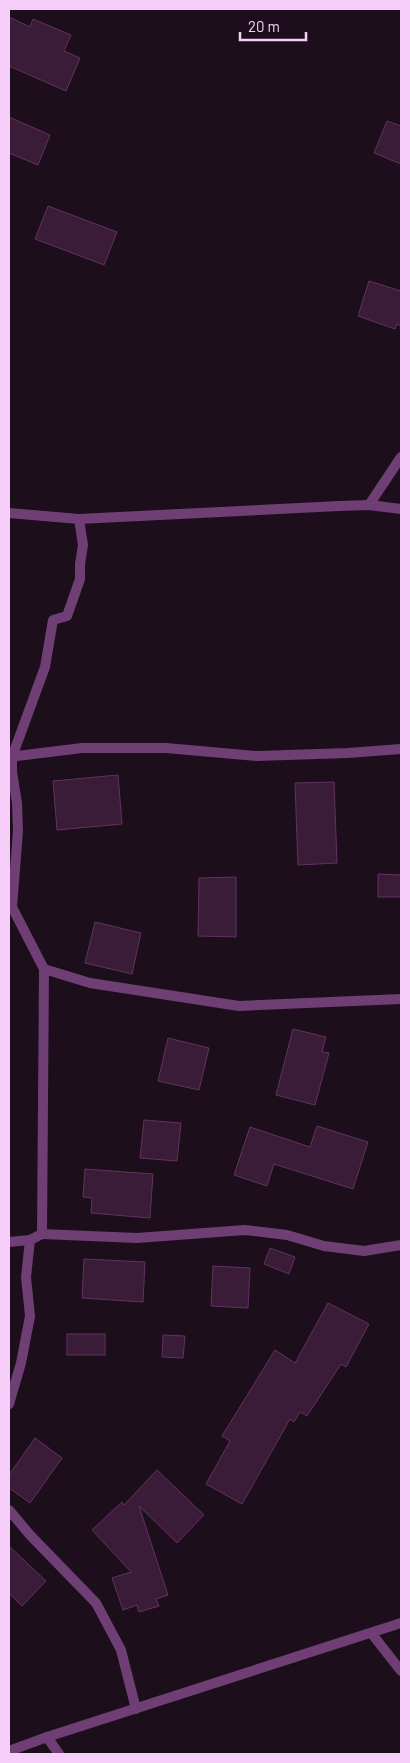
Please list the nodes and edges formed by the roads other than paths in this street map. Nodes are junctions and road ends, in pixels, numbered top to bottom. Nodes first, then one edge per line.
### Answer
1 (401, 456) edge
2 (368, 505) junction
3 (401, 509) edge
4 (9, 513) edge
5 (79, 519) junction
6 (401, 749) edge
7 (10, 757) edge
8 (44, 968) junction
9 (401, 998) edge
10 (42, 1234) junction
11 (30, 1240) junction
12 (9, 1242) edge
13 (401, 1245) edge
14 (9, 1404) edge
15 (9, 1510) edge
16 (401, 1623) edge
17 (372, 1634) junction
18 (401, 1671) edge
19 (136, 1709) junction
20 (47, 1737) junction
21 (9, 1751) edge
22 (59, 1754) edge

1 - 2 street
2 - 3 street
2 - 5 street
4 - 5 street
5 - 7 street
6 - 7 street
7 - 8 street
8 - 9 street
8 - 10 street
10 - 11 street
10 - 13 street
11 - 12 street
11 - 14 street
15 - 19 street
16 - 17 street
17 - 18 street
17 - 19 street
19 - 20 street
20 - 21 street
20 - 22 street

